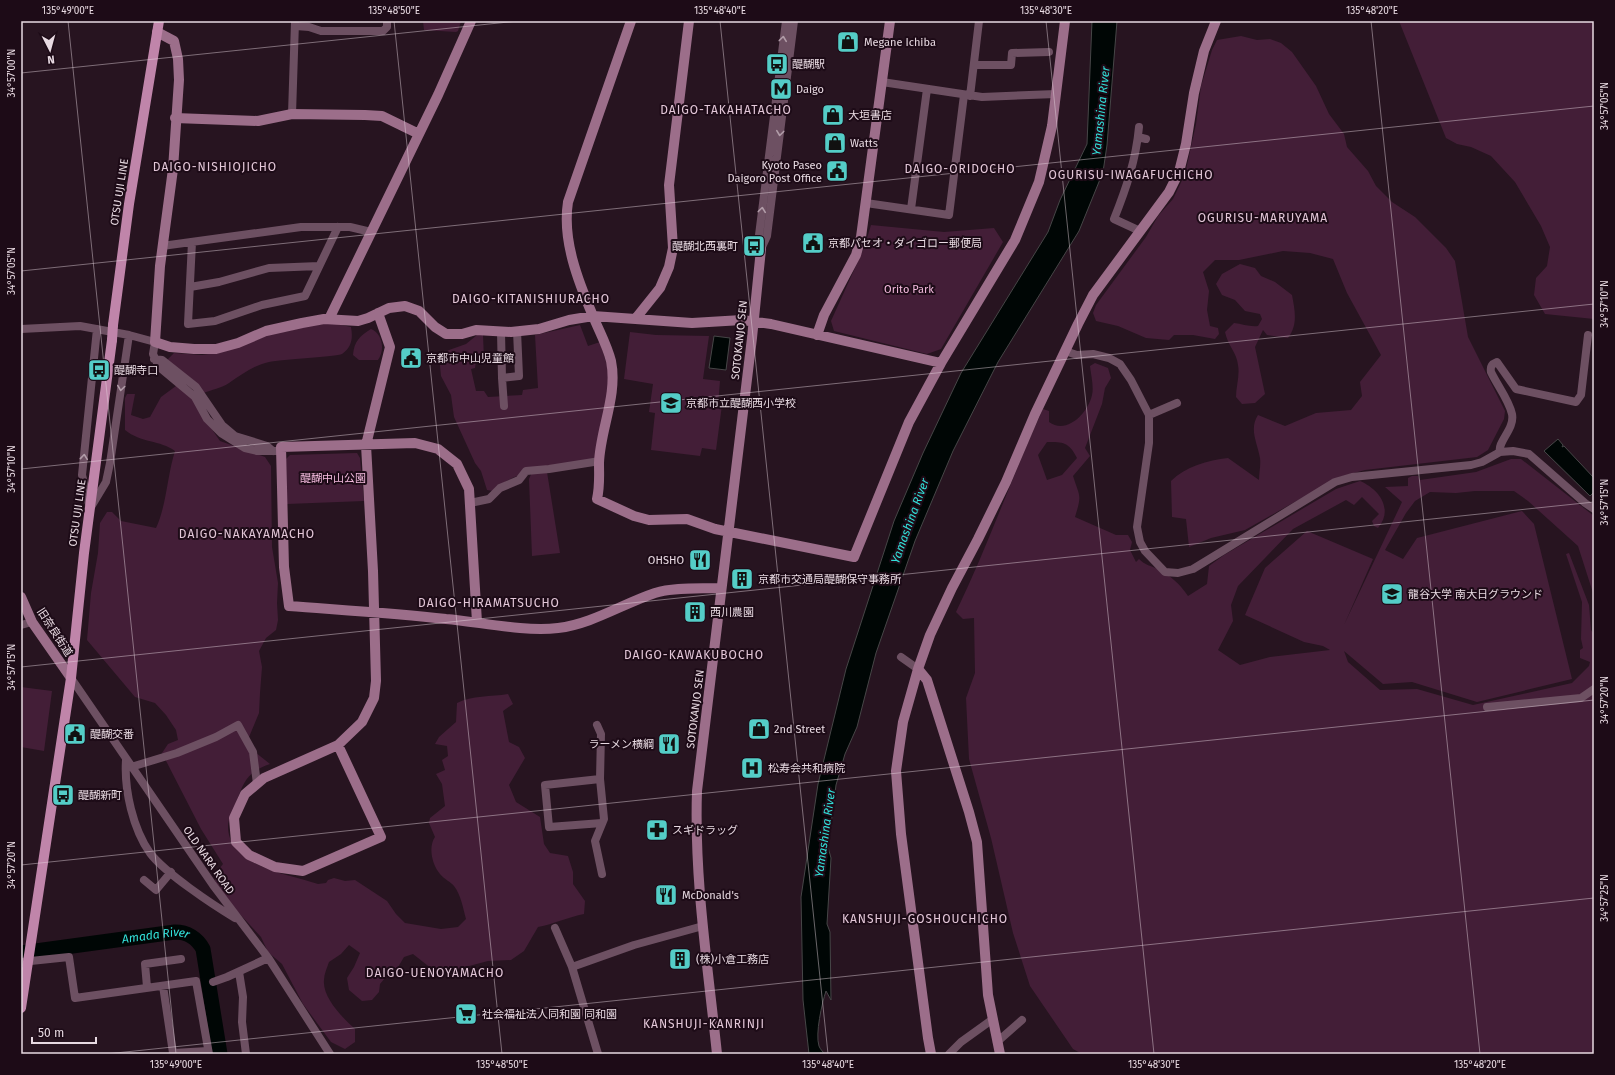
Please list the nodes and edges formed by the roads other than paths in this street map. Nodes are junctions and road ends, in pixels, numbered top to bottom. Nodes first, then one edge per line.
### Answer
1 (159, 21) edge
2 (387, 21) edge
3 (471, 21) edge
4 (631, 21) edge
5 (689, 21) edge
6 (786, 21) edge
7 (794, 21) edge
8 (890, 21) edge
9 (979, 21) edge
10 (1065, 21) edge
11 (1216, 21) edge
12 (296, 24) edge
13 (157, 32) junction
14 (1049, 52) dead end
15 (974, 65) junction
16 (882, 82) junction
17 (927, 89) junction
18 (1056, 94) junction
19 (967, 95) junction
20 (292, 114) junction
21 (175, 118) junction
22 (1139, 127) dead end
23 (419, 134) junction
24 (866, 203) junction
25 (911, 209) junction
26 (338, 227) junction
27 (1140, 231) junction
28 (371, 232) junction
29 (192, 242) junction
30 (162, 246) junction
31 (761, 249) junction
32 (319, 266) junction
33 (190, 287) junction
34 (378, 313) junction
35 (593, 316) junction
36 (636, 318) junction
37 (329, 319) junction
38 (754, 321) junction
39 (21, 329) edge
40 (97, 329) junction
41 (517, 331) junction
42 (501, 332) junction
43 (129, 335) junction
44 (817, 335) junction
45 (1588, 335) dead end
46 (155, 342) junction
47 (1065, 351) junction
48 (941, 363) junction
49 (502, 378) junction
50 (1177, 403) dead end
51 (504, 406) dead end
52 (1148, 415) junction
53 (366, 445) junction
54 (277, 451) junction
55 (1500, 452) junction
56 (600, 461) junction
57 (470, 503) junction
58 (1594, 508) edge
59 (90, 509) junction
60 (729, 531) junction
61 (721, 588) junction
62 (21, 597) edge
63 (374, 611) junction
64 (32, 622) junction
65 (477, 622) junction
66 (21, 625) edge
67 (900, 657) dead end
68 (918, 668) junction
69 (71, 678) junction
70 (1594, 689) edge
71 (1487, 707) dead end
72 (597, 725) dead end
73 (338, 745) junction
74 (129, 764) junction
75 (600, 779) junction
76 (257, 784) junction
77 (602, 823) junction
78 (171, 872) junction
79 (602, 874) dead end
80 (144, 880) dead end
81 (239, 921) junction
82 (703, 926) junction
83 (554, 928) dead end
84 (268, 958) junction
85 (181, 959) dead end
86 (25, 961) edge
87 (572, 967) junction
88 (238, 972) junction
89 (213, 982) dead end
90 (162, 986) junction
91 (146, 987) junction
92 (21, 1008) edge
93 (993, 1020) junction
94 (1022, 1020) dead end
95 (997, 1042) junction
96 (209, 1053) edge
97 (246, 1054) edge
98 (330, 1054) edge
99 (598, 1054) edge
100 (717, 1054) edge
101 (931, 1054) edge
102 (949, 1054) edge
103 (1000, 1054) edge

1 - 13 main road, OTSU UJI LINE
2 - 12 street
3 - 23 street
4 - 35 street
5 - 36 street
31 -> 6 street, SOTOKANJO SEN
7 -> 31 street, SOTOKANJO SEN
8 - 16 street
9 - 15 street
10 - 18 street
11 - 27 street
12 - 20 street
13 - 21 street
13 - 59 main road, OTSU UJI LINE, bridge
14 - 15 street
15 - 19 street
16 - 17 street
16 - 24 street
17 - 19 street
17 - 25 street
18 - 19 street
18 - 48 street
19 - 25 street
20 - 21 street
20 - 23 street
21 - 30 street
22 - 27 street
23 - 28 street
24 - 25 street
24 - 44 street
26 - 28 street
26 - 29 street
26 - 32 street
27 - 47 street
28 - 37 street
29 - 30 street
29 - 33 street
30 - 46 street
31 - 38 street, SOTOKANJO SEN
32 - 33 street
32 - 33 street
34 - 37 street
34 - 42 street
34 - 53 street
35 - 36 street
35 - 41 street
35 - 56 street
36 - 38 street
37 - 46 street
38 - 44 street
38 - 60 street, SOTOKANJO SEN
39 - 40 street
40 - 43 street
59 -> 40 street
41 - 42 street
41 - 49 street
42 - 49 street
43 - 46 street
43 -> 59 street
44 - 48 street
45 - 55 street
46 - 54 street
47 - 52 street
47 - 68 street
48 - 60 street
49 - 51 street
50 - 52 street
52 - 55 street
53 - 54 street
53 - 57 street
53 - 63 street
54 - 63 street
55 - 58 street
56 - 57 street
56 - 60 street
57 - 65 street
59 - 69 main road, OTSU UJI LINE
60 - 61 street, SOTOKANJO SEN
61 - 65 street
61 - 82 street, SOTOKANJO SEN
62 - 64 street, 旧奈良街道
63 - 65 street
63 - 73 street
64 - 66 street
64 - 69 street, 旧奈良街道
67 - 68 street
68 - 93 street
68 - 101 street
69 - 74 street, OLD NARA ROAD
69 - 86 main road, OTSU UJI LINE
70 - 71 street
72 - 75 street
73 - 76 street
73 - 76 street
74 - 76 street
74 - 78 street
74 - 81 street, OLD NARA ROAD
75 - 77 street
75 - 77 street
77 - 79 street
78 - 80 street
78 - 81 street
81 - 84 street, OLD NARA ROAD
82 - 87 street
82 - 100 street, SOTOKANJO SEN
83 - 87 street
84 - 88 street
84 - 98 street, OLD NARA ROAD
85 - 91 street
86 - 91 street
86 - 92 main road, OTSU UJI LINE
87 - 99 street
88 - 89 street
88 - 97 street
90 - 91 street
90 - 96 street
90 - 96 street
93 - 95 street
93 - 102 street
94 - 95 street
95 - 103 street

